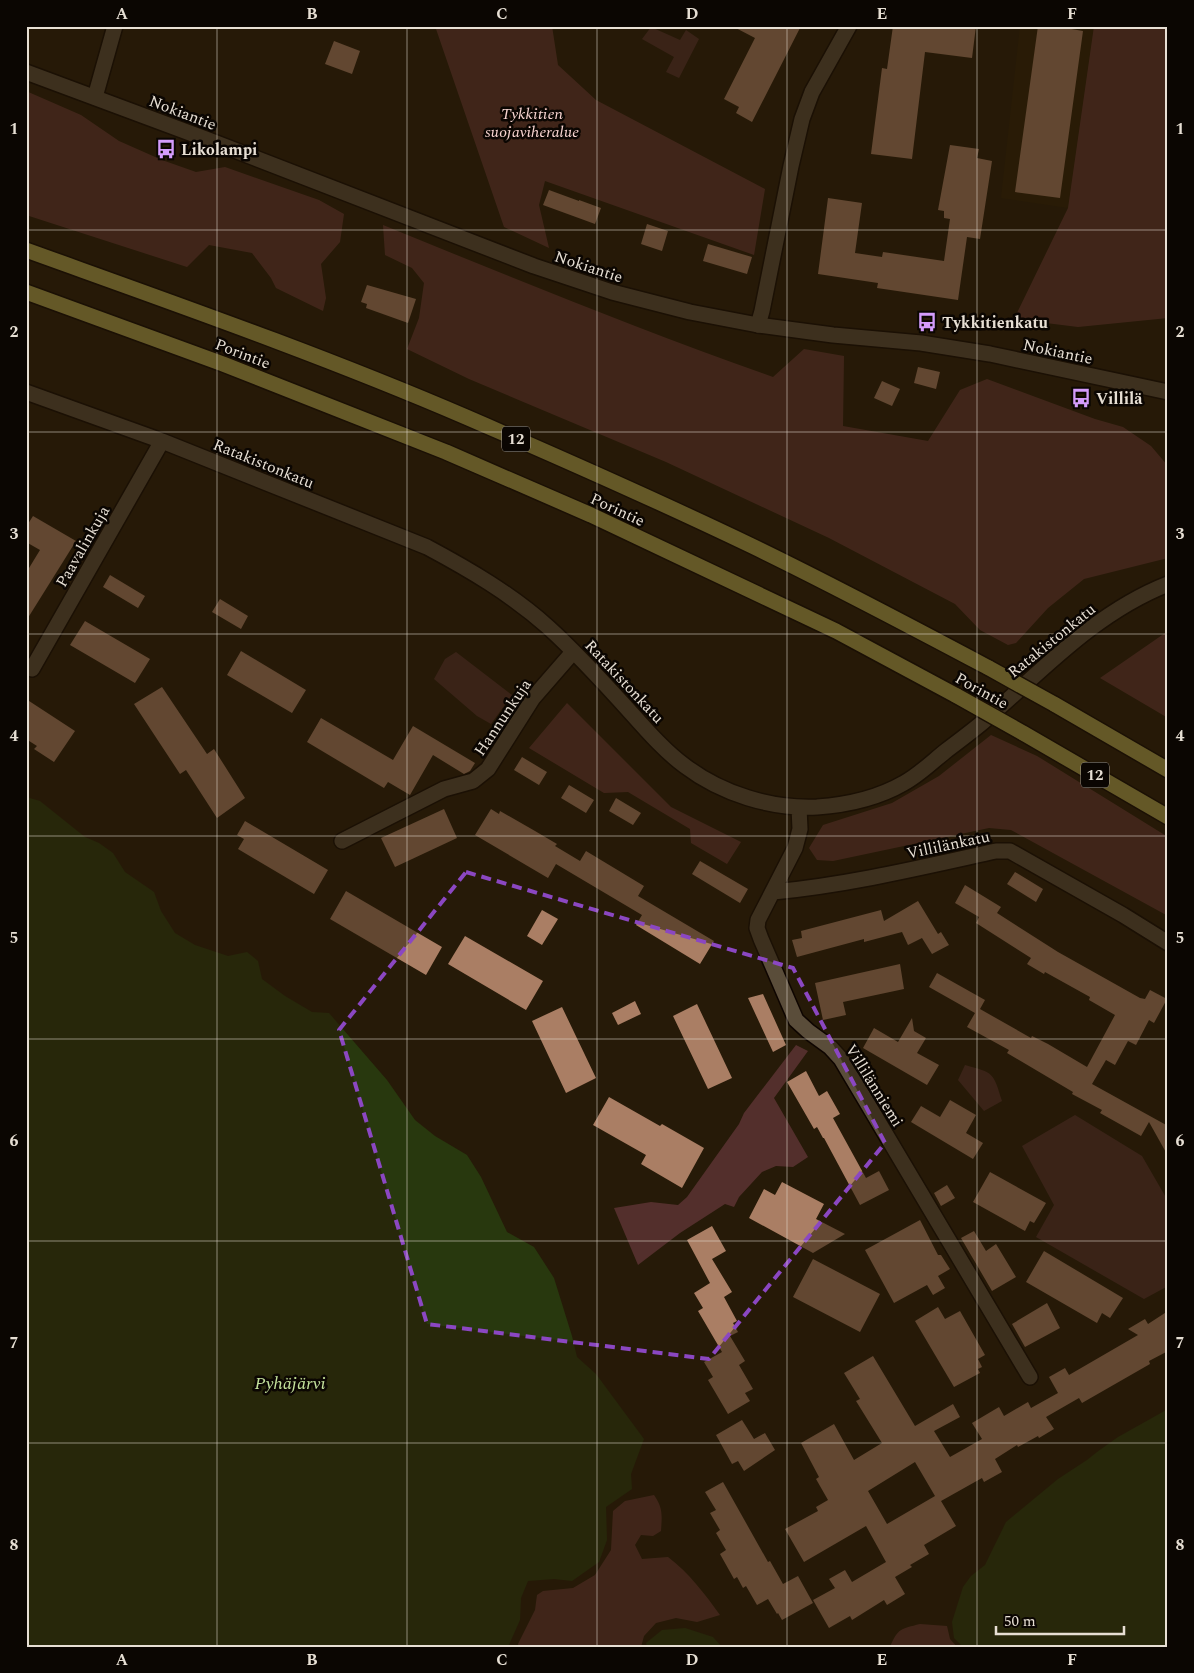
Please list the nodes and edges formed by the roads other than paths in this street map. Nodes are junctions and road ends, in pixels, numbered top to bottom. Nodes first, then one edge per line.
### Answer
1 (115, 26) edge
2 (849, 26) edge
3 (26, 72) edge
4 (95, 97) junction
5 (26, 250) edge
6 (26, 292) edge
7 (758, 325) junction
8 (26, 392) edge
9 (1168, 392) edge
10 (162, 441) junction
11 (1168, 584) edge
12 (573, 652) junction
13 (32, 669) dead end
14 (1168, 770) edge
15 (799, 808) junction
16 (1168, 817) edge
17 (342, 841) dead end
18 (773, 892) junction
19 (1168, 943) edge
20 (1030, 1377) dead end

1 - 4 street
2 - 7 street
3 - 4 street, Nokiantie
4 - 7 street, Nokiantie
5 - 14 highway, Porintie / 12, bridge
6 - 16 highway, Porintie / 12, bridge
7 - 9 street, Nokiantie
8 - 10 street, Ratakistonkatu
10 - 12 street, Ratakistonkatu
10 - 13 street, Paavalinkuja
11 - 15 street, Ratakistonkatu
12 - 15 street, Ratakistonkatu
12 - 17 street, Hannunkuja
15 - 18 street, Villilänniemi
18 - 19 street, Villilänkatu
18 - 20 street, Villilänniemi

